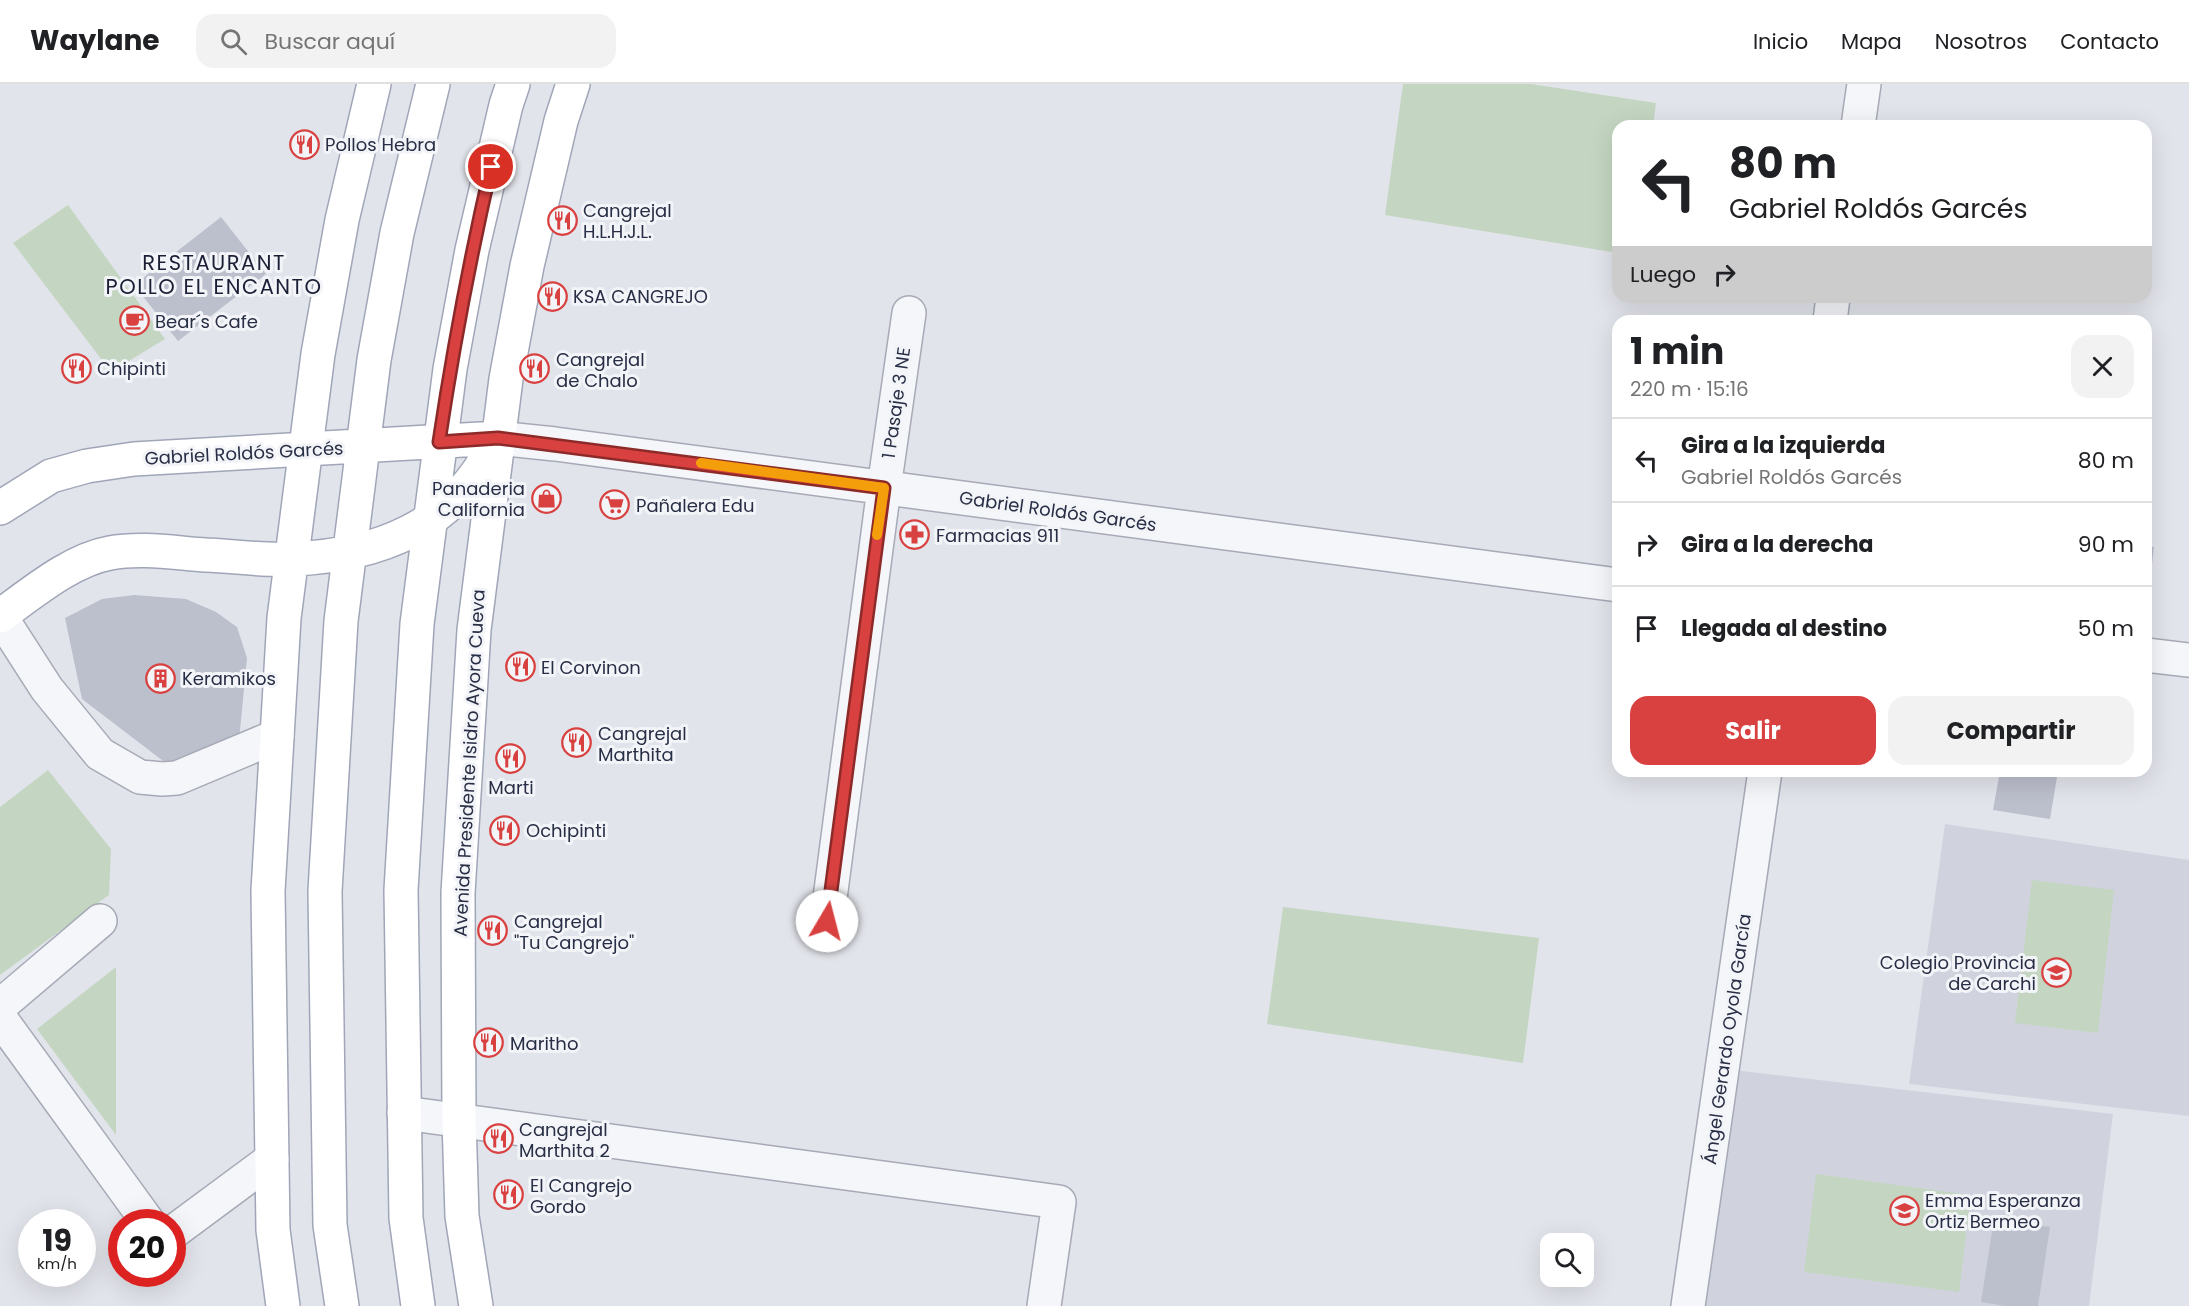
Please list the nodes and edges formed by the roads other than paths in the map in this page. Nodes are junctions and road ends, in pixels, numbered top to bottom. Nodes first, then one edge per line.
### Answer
1 (374, 84) edge
2 (433, 84) edge
3 (513, 84) edge
4 (573, 84) edge
5 (1864, 84) edge
6 (1859, 120) edge
7 (909, 313) dead end
8 (498, 438) junction
9 (439, 442) junction
10 (363, 447) junction
11 (306, 450) junction
12 (884, 488) junction
13 (0, 508) edge
14 (430, 521) junction
15 (349, 554) junction
16 (291, 559) junction
17 (1612, 584) edge
18 (0, 616) edge
19 (2152, 656) edge
20 (2189, 660) edge
21 (277, 736) junction
22 (1764, 777) edge
23 (100, 921) dead end
24 (827, 921) dead end
25 (0, 1006) edge
26 (0, 1018) edge
27 (404, 1113) junction
28 (459, 1120) junction
29 (272, 1159) junction
30 (139, 1209) edge
31 (186, 1223) edge
32 (284, 1306) edge
33 (342, 1306) edge
34 (418, 1306) edge
35 (476, 1306) edge
36 (1044, 1306) edge
37 (1688, 1306) edge

1 - 11 main road
2 - 10 main road
3 - 9 main road
4 - 8 main road, Avenida Presidente Isidro Ayora Cueva
5 - 6 street
7 - 12 street, 1 Pasaje 3 NE
8 - 9 main road, Gabriel Roldós Garcés
8 - 12 street, Gabriel Roldós Garcés
8 - 14 main road
8 - 28 main road, Avenida Presidente Isidro Ayora Cueva
9 - 10 main road, Gabriel Roldós Garcés
9 - 14 main road
10 - 11 main road, Gabriel Roldós Garcés
10 - 15 main road
11 - 13 main road, Gabriel Roldós Garcés
11 - 16 main road
12 - 17 street, Gabriel Roldós Garcés
12 - 24 street, 1 Pasaje 3 NE
14 - 15 main road
14 - 27 main road
15 - 16 main road
15 - 33 main road
16 - 18 main road
16 - 21 main road
18 - 21 street
19 - 20 street
21 - 29 main road
22 - 37 street, Ángel Gerardo Oyola García
23 - 25 street
26 - 30 street
27 - 28 street
27 - 34 main road
28 - 35 main road, Avenida Presidente Isidro Ayora Cueva
28 - 36 street
29 - 31 street
29 - 32 main road

